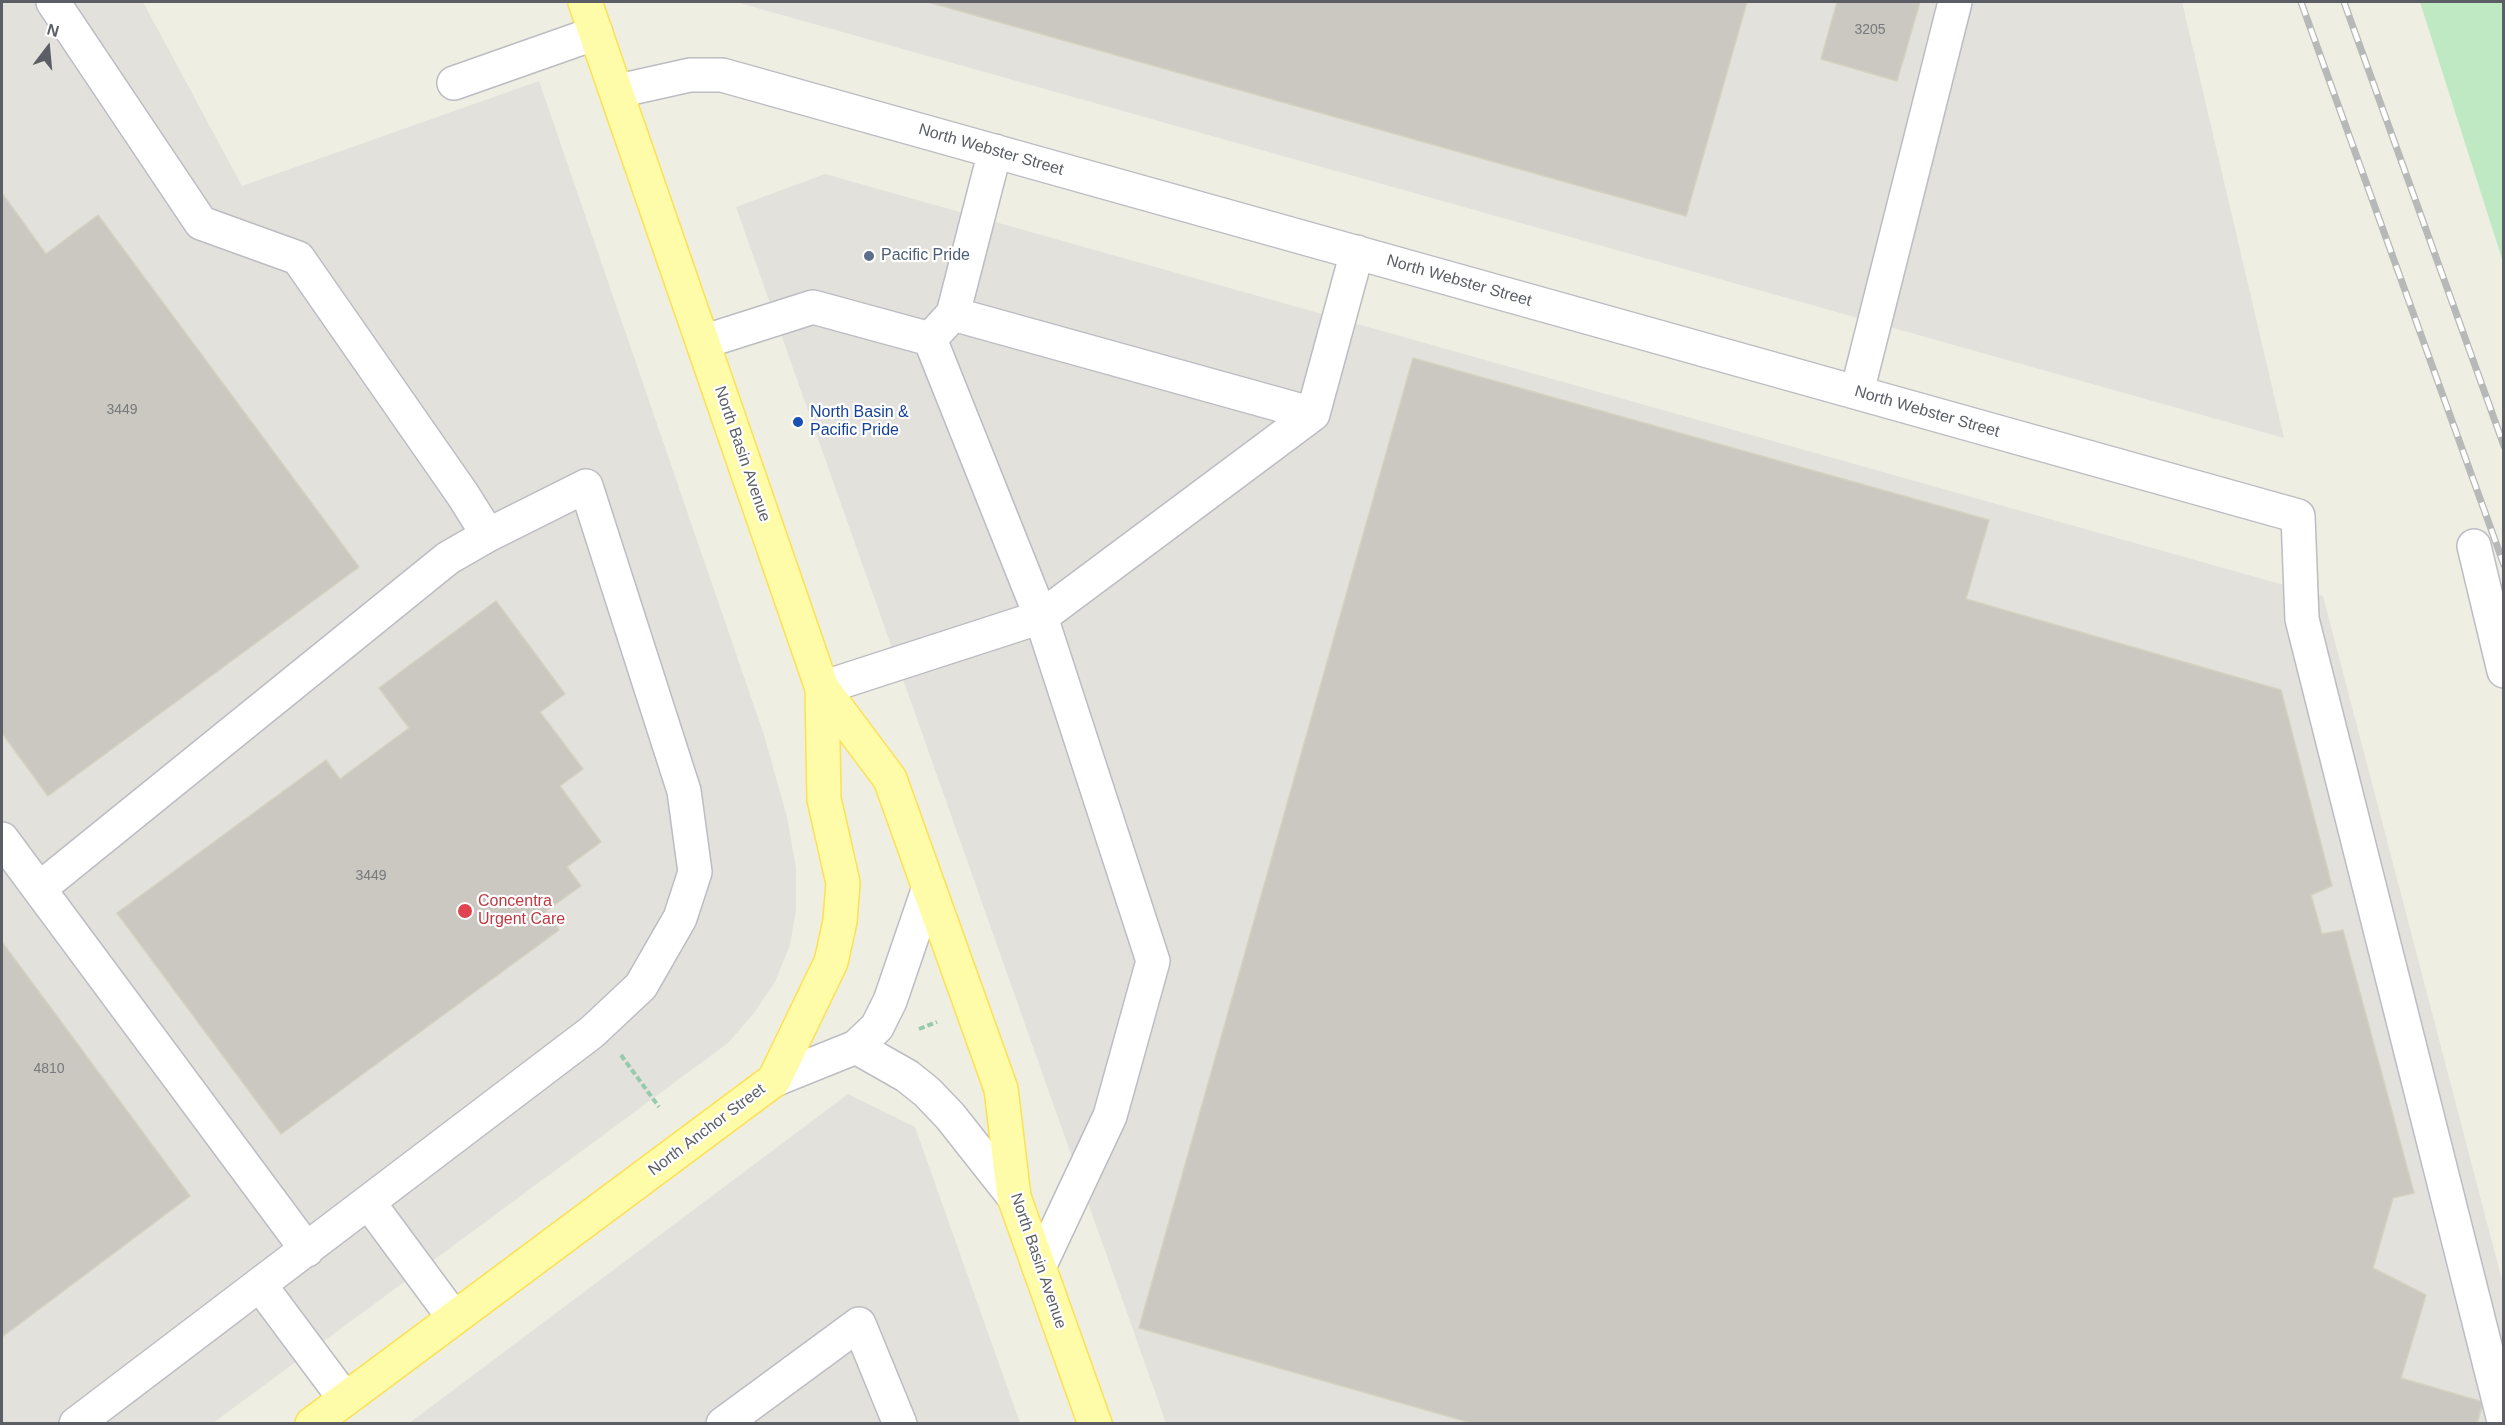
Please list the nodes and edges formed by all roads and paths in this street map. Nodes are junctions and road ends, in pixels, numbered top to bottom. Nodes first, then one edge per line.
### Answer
1 (53, 2) edge
2 (585, 2) edge
3 (1955, 2) edge
4 (597, 33) junction
5 (454, 83) dead end
6 (618, 92) junction
7 (995, 151) junction
8 (1357, 252) junction
9 (952, 314) junction
10 (930, 339) junction
11 (703, 342) junction
12 (1857, 392) junction
13 (1313, 414) junction
14 (488, 535) junction
15 (2474, 546) dead end
16 (1041, 617) junction
17 (2504, 671) edge
18 (822, 688) junction
19 (2, 839) edge
20 (39, 890) junction
21 (928, 890) junction
22 (599, 1026) junction
23 (856, 1047) junction
24 (774, 1080) junction
25 (658, 1107) dead end
26 (1014, 1197) junction
27 (369, 1203) junction
28 (307, 1250) junction
29 (1039, 1267) junction
30 (260, 1285) junction
31 (454, 1318) junction
32 (345, 1399) junction
33 (2504, 1420) edge
34 (76, 1424) edge
35 (312, 1424) edge
36 (723, 1424) edge
37 (900, 1424) edge
38 (1095, 1424) edge

1 - 14 street
2 - 4 main road, North Basin Avenue
3 - 12 street
4 - 5 street
4 - 6 main road, North Basin Avenue
6 - 7 street, North Webster Street
6 - 11 main road, North Basin Avenue
7 - 8 street, North Webster Street
7 - 9 street
8 - 12 street, North Webster Street
8 - 13 street
9 - 10 street
9 - 13 street
10 - 11 street
10 - 16 street
11 - 18 main road, North Basin Avenue
12 - 33 street, North Webster Street
13 - 16 street
14 - 20 street
14 - 22 street
15 - 17 street
16 - 18 street
16 - 29 street
18 - 21 main road, North Basin Avenue
18 - 24 main road, North Anchor Street
19 - 20 street
20 - 28 street
21 - 23 street
21 - 26 main road, North Basin Avenue
22 - 25 path
22 - 27 street
23 - 24 street
23 - 26 street
24 - 31 main road, North Anchor Street
26 - 29 main road, North Basin Avenue
27 - 28 street
27 - 31 street
28 - 30 street
29 - 38 main road, North Basin Avenue
30 - 32 street
30 - 34 street
31 - 32 main road, North Anchor Street
32 - 35 main road, North Anchor Street
36 - 37 street

